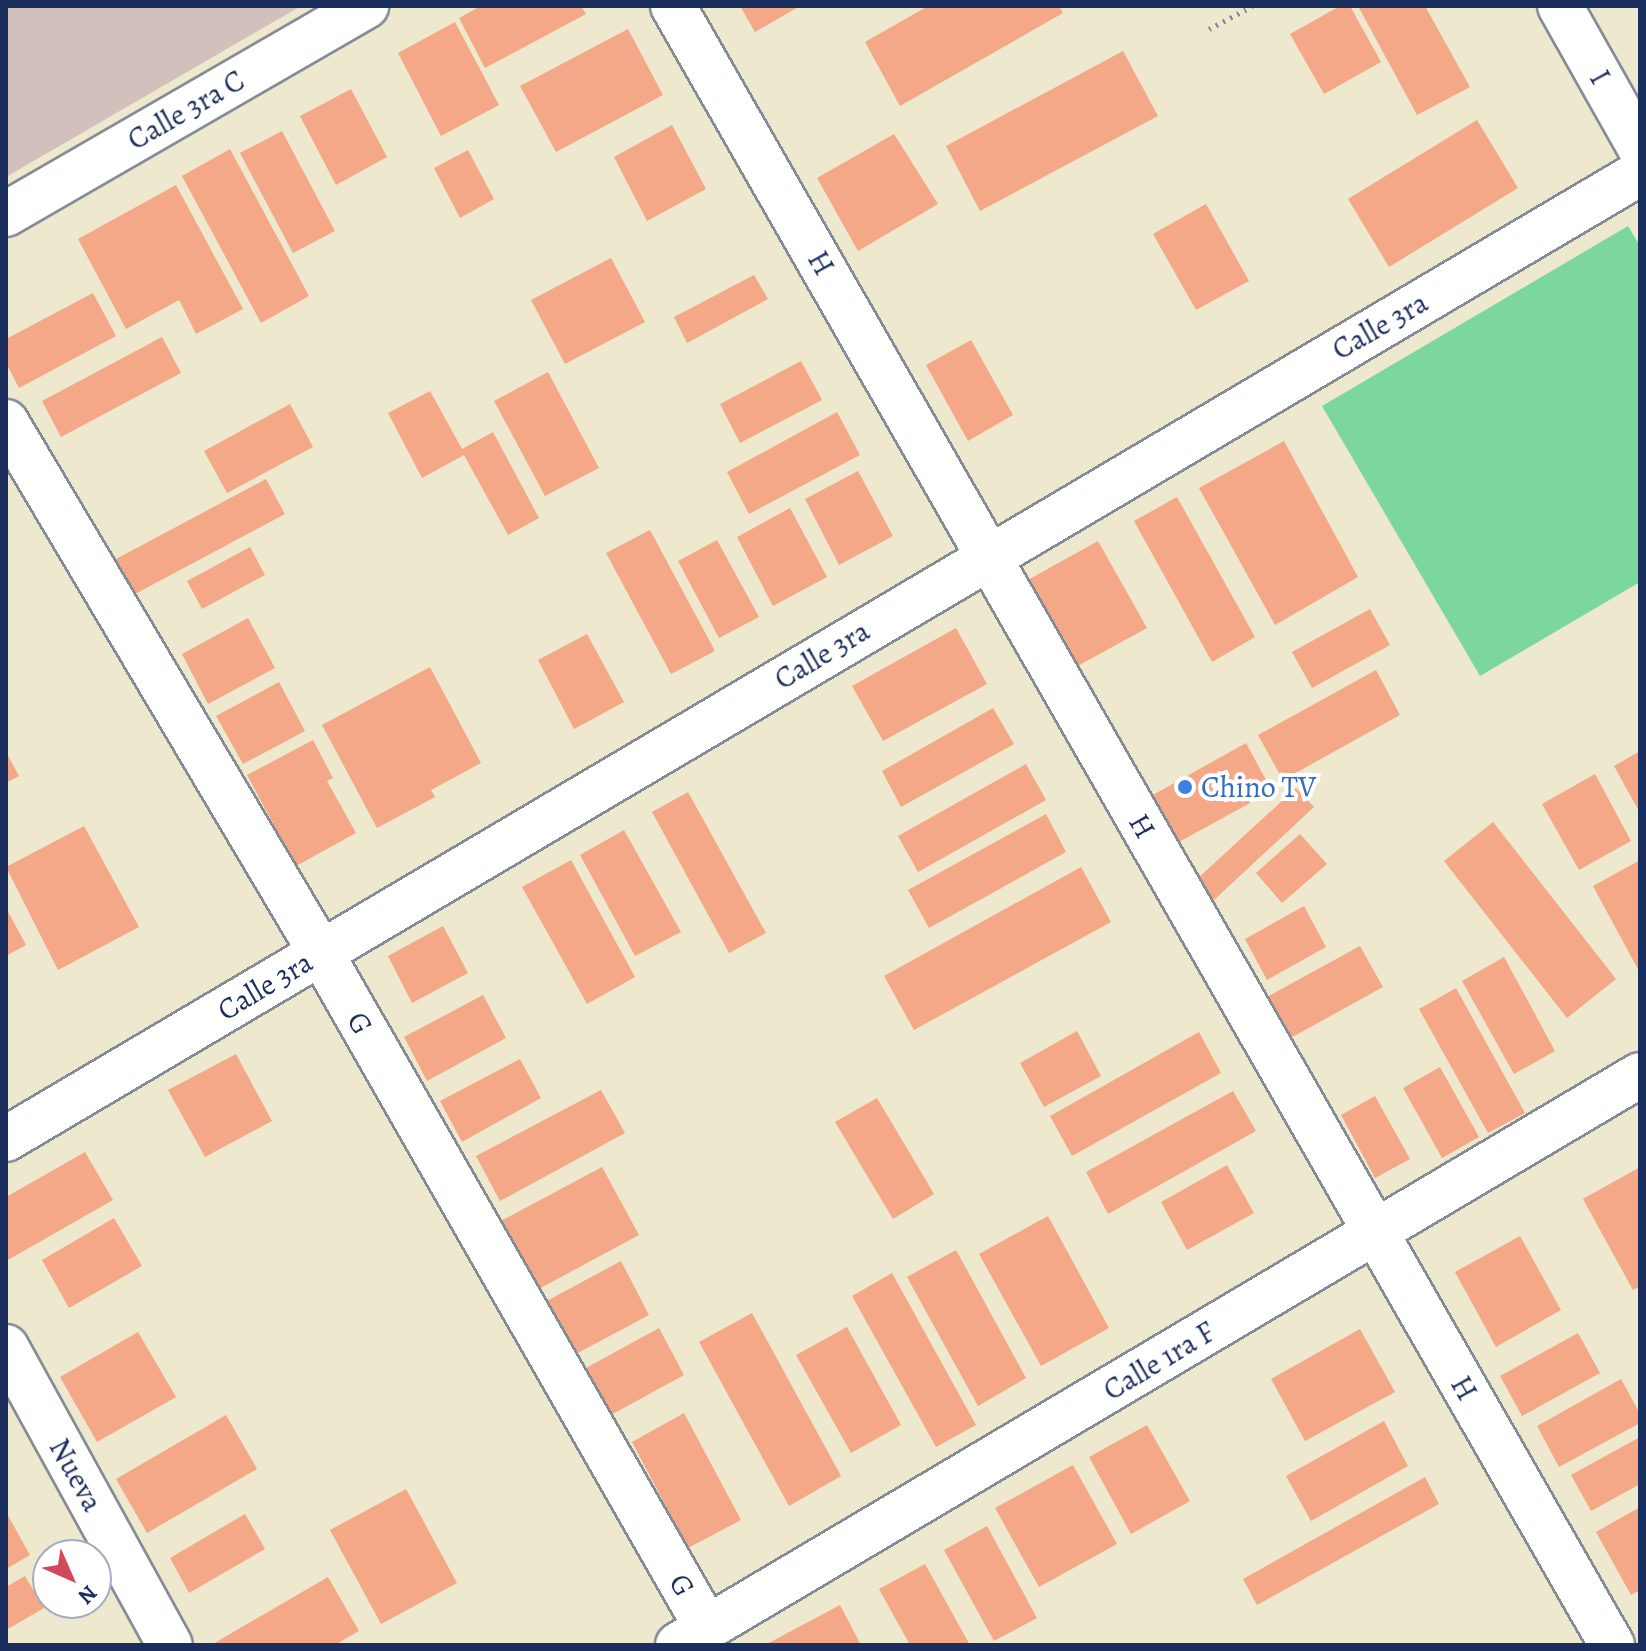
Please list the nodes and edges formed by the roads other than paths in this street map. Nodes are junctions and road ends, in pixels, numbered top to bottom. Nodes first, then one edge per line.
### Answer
1 (366, 6) edge
2 (673, 6) edge
3 (1560, 6) edge
4 (1640, 148) edge
5 (1640, 173) edge
6 (6, 214) edge
7 (6, 422) edge
8 (988, 556) junction
9 (321, 953) junction
10 (1640, 1075) edge
11 (6, 1139) edge
12 (1375, 1233) junction
13 (6, 1347) edge
14 (692, 1637) edge
15 (170, 1645) edge
16 (1612, 1645) edge

1 - 6 street, Calle 3ra C
2 - 8 street, H
3 - 4 street, I
5 - 8 street, Calle 3ra
7 - 9 street, G
8 - 9 street, Calle 3ra
8 - 12 street, H
9 - 11 street, Calle 3ra
9 - 14 street, G
10 - 12 street, Calle 1ra F
12 - 14 street, Calle 1ra F
12 - 16 street, H
13 - 15 street, Nueva

